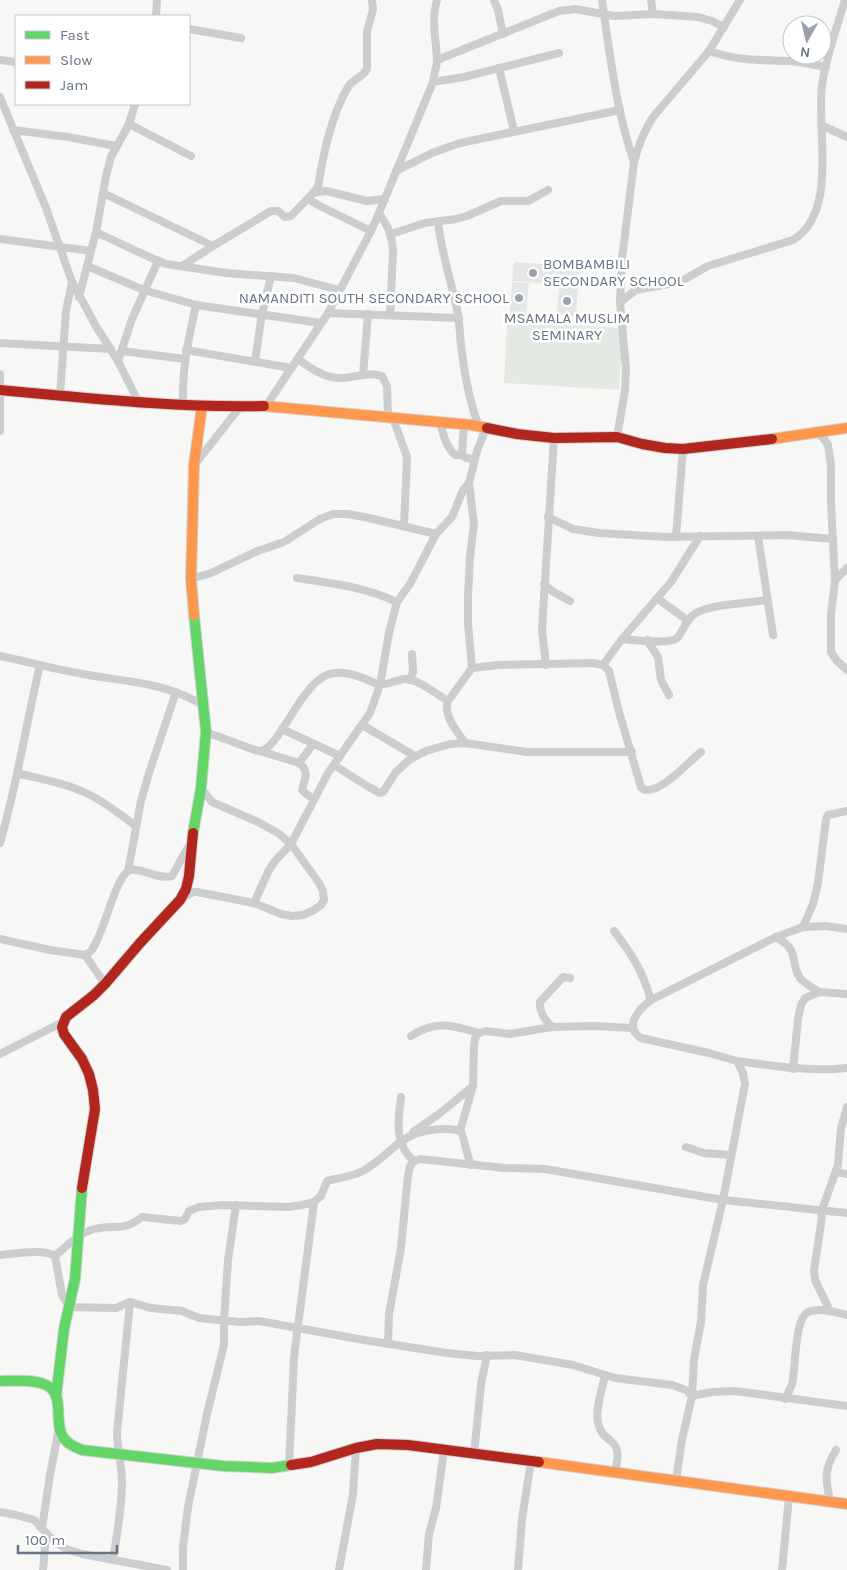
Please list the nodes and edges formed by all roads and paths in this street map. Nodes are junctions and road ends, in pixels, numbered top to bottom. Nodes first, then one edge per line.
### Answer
1 (157, 0) edge
2 (372, 0) edge
3 (436, 0) edge
4 (494, 0) edge
5 (574, 0) edge
6 (602, 0) edge
7 (651, 0) edge
8 (740, 0) edge
9 (845, 0) edge
10 (576, 9) junction
11 (653, 14) junction
12 (156, 15) edge
13 (604, 15) junction
14 (724, 27) junction
15 (190, 29) edge
16 (503, 34) junction
17 (241, 38) dead end
18 (709, 51) junction
19 (559, 53) dead end
20 (0, 60) edge
21 (438, 60) junction
22 (15, 62) edge
23 (826, 67) junction
24 (499, 68) junction
25 (433, 82) junction
26 (0, 98) edge
27 (135, 105) edge
28 (620, 110) junction
29 (129, 124) junction
30 (821, 125) junction
31 (14, 130) junction
32 (514, 131) junction
33 (847, 137) edge
34 (116, 146) junction
35 (192, 156) dead end
36 (634, 162) junction
37 (396, 171) junction
38 (548, 190) dead end
39 (103, 193) junction
40 (310, 196) junction
41 (385, 199) junction
42 (379, 213) junction
43 (438, 221) junction
44 (371, 231) junction
45 (96, 232) junction
46 (391, 234) junction
47 (0, 239) edge
48 (59, 246) junction
49 (212, 246) junction
50 (91, 251) junction
51 (158, 260) junction
52 (87, 266) junction
53 (182, 266) junction
54 (270, 276) junction
55 (72, 282) junction
56 (144, 290) junction
57 (339, 290) junction
58 (79, 297) junction
59 (620, 302) junction
60 (196, 305) junction
61 (328, 313) junction
62 (262, 314) junction
63 (368, 314) junction
64 (390, 314) junction
65 (459, 318) junction
66 (321, 323) junction
67 (0, 343) edge
68 (63, 346) junction
69 (111, 349) junction
70 (186, 350) junction
71 (122, 351) junction
72 (298, 359) junction
73 (185, 360) junction
74 (118, 361) junction
75 (255, 361) junction
76 (291, 368) junction
77 (0, 374) edge
78 (363, 374) junction
79 (0, 390) edge
80 (60, 395) junction
81 (139, 403) junction
82 (183, 405) junction
83 (202, 406) junction
84 (266, 406) junction
85 (240, 407) junction
86 (390, 418) junction
87 (440, 422) junction
88 (464, 424) junction
89 (482, 428) junction
90 (847, 428) edge
91 (0, 431) edge
92 (815, 431) junction
93 (554, 438) junction
94 (617, 438) junction
95 (684, 449) junction
96 (462, 455) junction
97 (475, 459) junction
98 (194, 465) junction
99 (469, 483) junction
100 (548, 517) junction
101 (404, 526) junction
102 (436, 534) junction
103 (700, 536) junction
104 (758, 536) junction
105 (676, 537) junction
106 (833, 539) junction
107 (847, 568) edge
108 (297, 578) dead end
109 (191, 579) junction
110 (835, 580) junction
111 (544, 584) junction
112 (657, 598) junction
113 (768, 600) junction
114 (570, 601) dead end
115 (397, 602) junction
116 (687, 620) junction
117 (773, 635) dead end
118 (622, 639) junction
119 (647, 640) junction
120 (412, 654) dead end
121 (0, 656) edge
122 (546, 664) junction
123 (40, 665) junction
124 (603, 665) junction
125 (472, 668) junction
126 (847, 670) edge
127 (410, 680) junction
128 (380, 684) junction
129 (176, 692) junction
130 (669, 695) dead end
131 (448, 701) junction
132 (204, 706) junction
133 (362, 725) junction
134 (282, 729) junction
135 (206, 732) junction
136 (465, 742) junction
137 (313, 744) junction
138 (260, 751) junction
139 (632, 752) junction
140 (700, 752) dead end
141 (340, 756) junction
142 (416, 756) junction
143 (299, 763) junction
144 (334, 765) junction
145 (17, 773) junction
146 (201, 788) junction
147 (314, 799) junction
148 (847, 811) edge
149 (136, 826) junction
150 (192, 840) junction
151 (0, 843) edge
152 (291, 844) junction
153 (128, 871) junction
154 (180, 900) junction
155 (254, 903) junction
156 (803, 927) junction
157 (847, 929) edge
158 (614, 931) dead end
159 (776, 937) junction
160 (0, 939) edge
161 (85, 955) junction
162 (570, 978) dead end
163 (105, 984) junction
164 (820, 992) junction
165 (847, 994) edge
166 (650, 1000) junction
167 (63, 1022) junction
168 (552, 1027) junction
169 (632, 1028) junction
170 (479, 1033) junction
171 (411, 1036) dead end
172 (0, 1054) edge
173 (737, 1062) junction
174 (847, 1068) edge
175 (793, 1069) junction
176 (473, 1086) junction
177 (401, 1097) dead end
178 (847, 1106) edge
179 (398, 1124) junction
180 (460, 1131) junction
181 (415, 1132) junction
182 (400, 1141) junction
183 (686, 1147) dead end
184 (731, 1155) junction
185 (414, 1161) junction
186 (471, 1165) junction
187 (836, 1172) junction
188 (847, 1174) edge
189 (723, 1200) junction
190 (314, 1202) junction
191 (236, 1205) junction
192 (822, 1210) junction
193 (847, 1213) edge
194 (77, 1237) junction
195 (64, 1248) junction
196 (77, 1248) junction
197 (0, 1255) edge
198 (55, 1256) junction
199 (130, 1302) junction
200 (69, 1307) junction
201 (830, 1311) junction
202 (847, 1315) edge
203 (224, 1320) junction
204 (298, 1329) junction
205 (388, 1344) junction
206 (487, 1355) junction
207 (605, 1376) junction
208 (0, 1381) edge
209 (692, 1396) junction
210 (56, 1397) junction
211 (785, 1399) junction
212 (847, 1406) edge
213 (60, 1428) junction
214 (356, 1448) junction
215 (444, 1450) junction
216 (836, 1450) dead end
217 (118, 1453) junction
218 (474, 1454) junction
219 (531, 1461) junction
220 (196, 1462) junction
221 (288, 1466) junction
222 (616, 1471) junction
223 (676, 1480) junction
224 (789, 1497) junction
225 (830, 1502) junction
226 (847, 1504) edge
227 (0, 1512) edge
228 (44, 1530) junction
229 (113, 1560) junction
230 (43, 1570) edge
231 (167, 1570) edge
232 (183, 1570) edge
233 (339, 1570) edge
234 (426, 1570) edge
235 (518, 1570) edge
236 (782, 1570) edge

1 - 12 street
2 - 40 street
3 - 21 street
4 - 16 street
5 - 10 street
6 - 13 street
7 - 11 street
8 - 14 street
9 - 23 street
10 - 13 street
10 - 16 street
11 - 13 street
11 - 14 street
13 - 28 street
14 - 18 street
15 - 17 street
16 - 21 street
18 - 23 street
18 - 36 street
19 - 24 street
20 - 22 street
21 - 25 street
23 - 30 street
24 - 25 street
24 - 32 street
25 - 37 street
26 - 31 street
27 - 29 street
28 - 32 street
28 - 36 street
29 - 34 street
29 - 35 street
30 - 33 street
30 - 59 street
31 - 34 street
31 - 48 street
32 - 37 street
34 - 39 street
36 - 59 street
37 - 41 street
38 - 43 street
39 - 45 street
39 - 49 street
40 - 41 street
40 - 44 street
40 - 49 street
41 - 42 street
42 - 44 street
42 - 46 street
43 - 46 street
43 - 65 street
44 - 57 street
45 - 50 street
45 - 51 street
46 - 64 street
47 - 48 street
48 - 50 street
48 - 55 street
49 - 53 street
50 - 52 street
51 - 53 street
51 - 56 street
52 - 56 street
52 - 58 street
53 - 54 street
54 - 57 street
54 - 62 street
55 - 58 street
55 - 68 street
56 - 60 street
56 - 71 street
57 - 61 street
58 - 69 street
59 - 94 street
60 - 62 street
60 - 70 street
61 - 63 street
61 - 66 street
62 - 66 street
62 - 75 street
63 - 64 street
63 - 78 street
64 - 65 street
65 - 89 street
66 - 72 street
67 - 68 street
68 - 69 street
68 - 80 street
69 - 74 street
70 - 73 street
70 - 75 street
71 - 73 street
71 - 74 street
72 - 76 street
72 - 78 street
73 - 82 street
74 - 81 street
75 - 76 street
76 - 84 street
77 - 79 street
78 - 86 street
79 - 80 street
79 - 91 street
80 - 81 street
81 - 82 street
82 - 83 street
83 - 85 street
83 - 98 street
84 - 85 street
84 - 86 street
85 - 98 street
86 - 87 street
86 - 101 street
87 - 88 street
87 - 96 street
88 - 89 street
88 - 96 street
89 - 93 street
89 - 97 street
90 - 92 street
92 - 95 street
92 - 106 street
93 - 94 street
93 - 100 street
94 - 95 street
95 - 105 street
96 - 97 street
97 - 99 street
98 - 109 street
99 - 102 street
99 - 125 street
100 - 105 street
100 - 111 street
101 - 102 street
101 - 109 street
102 - 115 street
103 - 104 street
103 - 105 street
103 - 112 street
104 - 106 street
104 - 113 street
106 - 110 street
107 - 110 street
108 - 115 street
109 - 132 street
110 - 126 street
111 - 114 street
111 - 122 street
112 - 116 street
112 - 118 street
113 - 116 street
113 - 117 street
115 - 128 street
116 - 119 street
118 - 119 street
118 - 124 street
119 - 130 street
120 - 127 street
121 - 123 street
122 - 124 street
122 - 125 street
123 - 129 street
123 - 145 street
124 - 139 street
125 - 131 street
127 - 128 street
127 - 131 street
128 - 133 street
128 - 134 street
129 - 132 street
129 - 149 street
131 - 136 street
132 - 135 street
133 - 141 street
133 - 142 street
134 - 137 street
134 - 138 street
135 - 138 street
135 - 146 street
136 - 139 street
136 - 142 street
137 - 141 street
137 - 143 street
138 - 143 street
139 - 140 street
141 - 144 street
142 - 144 street
143 - 147 street
144 - 147 street
145 - 149 street
145 - 151 street
146 - 150 street
146 - 152 street
147 - 152 street
148 - 156 street
149 - 153 street
150 - 153 street
150 - 154 street
152 - 155 street
152 - 155 street
153 - 161 street
154 - 155 street
154 - 163 street
156 - 157 street
156 - 159 street
158 - 166 street
159 - 164 street
159 - 166 street
160 - 161 street
161 - 163 street
162 - 168 street
163 - 167 street
164 - 165 street
164 - 175 street
166 - 169 street
167 - 172 street
167 - 194 street
168 - 169 street
168 - 170 street
169 - 173 street
170 - 171 street
170 - 176 street
173 - 175 street
173 - 184 street
174 - 175 street
176 - 180 street
176 - 181 street
177 - 179 street
178 - 187 street
179 - 181 street
179 - 182 street
180 - 181 street
180 - 186 street
181 - 182 street
182 - 185 street
182 - 190 street
183 - 184 street
184 - 189 street
185 - 186 street
185 - 205 street
186 - 189 street
187 - 188 street
187 - 192 street
189 - 192 street
189 - 209 street
190 - 191 street
190 - 204 street
191 - 194 street
191 - 203 street
192 - 193 street
192 - 201 street
194 - 195 street
194 - 196 street
195 - 196 street
195 - 198 street
196 - 200 street
197 - 198 street
198 - 200 street
199 - 200 street
199 - 203 street
199 - 217 street
200 - 210 street
201 - 202 street
201 - 211 street
203 - 204 street
203 - 220 street
204 - 205 street
204 - 221 street
205 - 206 street
206 - 207 street
206 - 218 street
207 - 209 street
207 - 222 street
208 - 210 street
209 - 211 street
209 - 223 street
210 - 213 street
211 - 212 street
213 - 217 street
213 - 228 street
214 - 215 street
214 - 221 street
214 - 233 street
215 - 218 street
215 - 234 street
216 - 225 street
217 - 220 street
217 - 229 street
218 - 219 street
219 - 222 street
219 - 235 street
220 - 221 street
220 - 232 street
222 - 223 street
223 - 224 street
224 - 225 street
224 - 236 street
225 - 226 street
227 - 228 street
228 - 229 street
228 - 230 street
229 - 231 street

